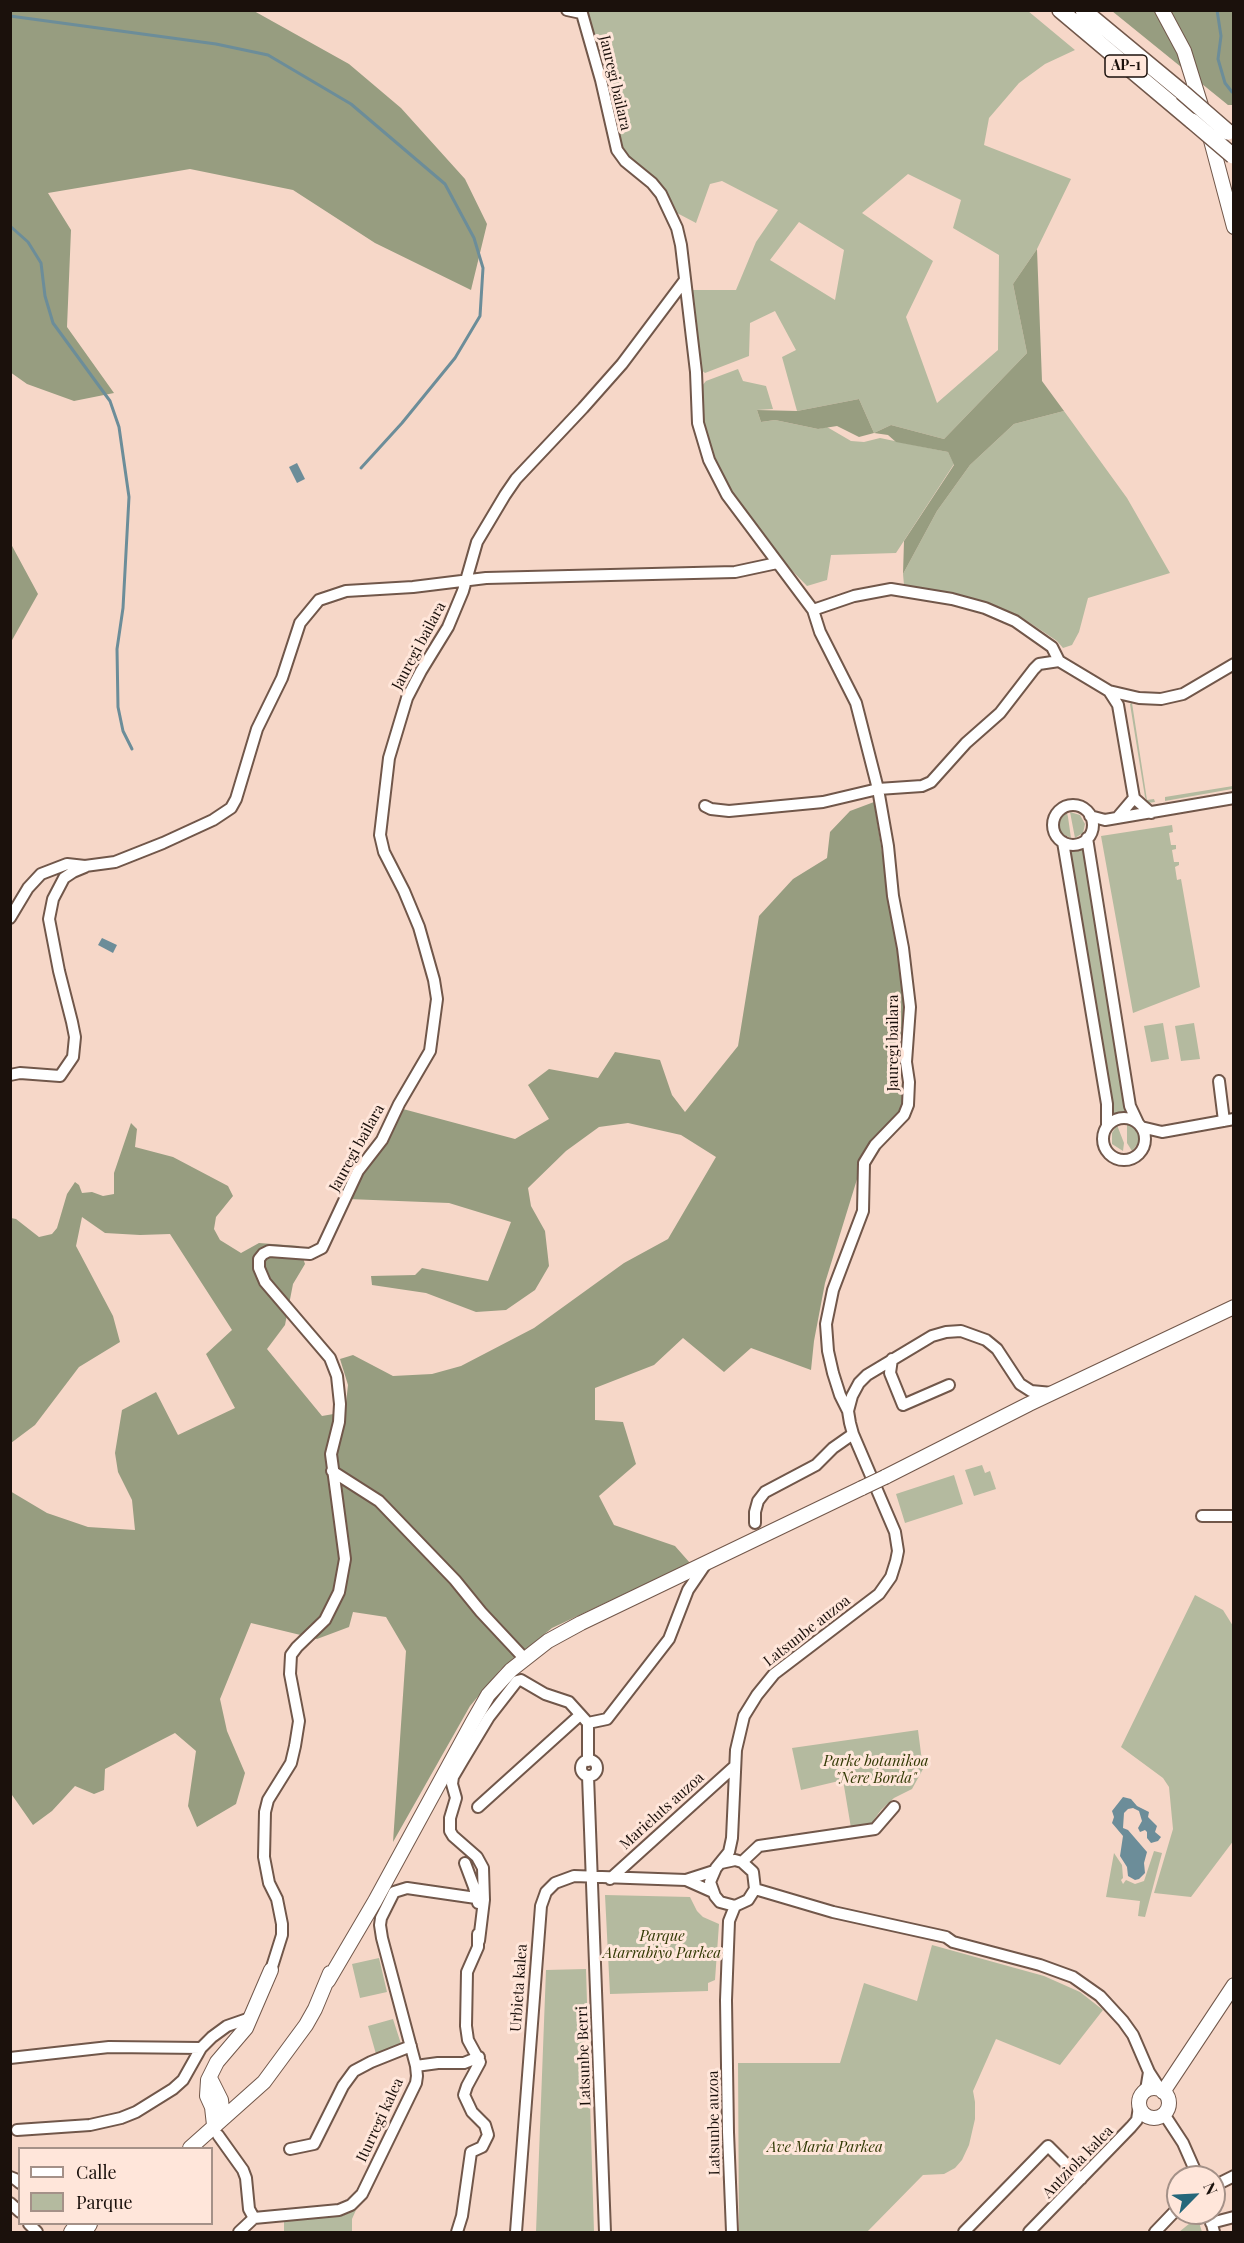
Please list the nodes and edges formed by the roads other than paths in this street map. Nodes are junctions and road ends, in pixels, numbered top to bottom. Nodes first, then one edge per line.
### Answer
1 (567, 10) edge
2 (1060, 10) edge
3 (1083, 10) edge
4 (1162, 10) edge
5 (581, 12) edge
6 (1231, 135) edge
7 (1233, 156) edge
8 (1233, 227) edge
9 (685, 280) junction
10 (777, 563) junction
11 (465, 581) junction
12 (813, 610) junction
13 (1059, 661) junction
14 (1233, 664) edge
15 (1126, 699) junction
16 (878, 789) junction
17 (1134, 798) junction
18 (1233, 798) edge
19 (705, 806) dead end
20 (1150, 813) junction
21 (1090, 816) junction
22 (1117, 819) junction
23 (1103, 820) junction
24 (1090, 834) junction
25 (1063, 842) junction
26 (85, 866) junction
27 (10, 918) edge
28 (10, 1075) edge
29 (1219, 1081) dead end
30 (1229, 1120) edge
31 (1140, 1125) junction
32 (1107, 1126) junction
33 (1156, 1132) junction
34 (1144, 1145) junction
35 (1233, 1307) edge
36 (892, 1359) junction
37 (867, 1375) junction
38 (893, 1382) junction
39 (1020, 1384) junction
40 (949, 1385) dead end
41 (1052, 1393) junction
42 (1018, 1410) junction
43 (848, 1411) junction
44 (853, 1434) junction
45 (332, 1471) junction
46 (1202, 1516) dead end
47 (1233, 1516) edge
48 (755, 1523) dead end
49 (706, 1563) junction
50 (524, 1658) junction
51 (584, 1719) junction
52 (735, 1766) junction
53 (478, 1807) dead end
54 (894, 1807) dead end
55 (742, 1862) junction
56 (465, 1863) dead end
57 (718, 1867) junction
58 (592, 1878) junction
59 (610, 1879) junction
60 (687, 1880) junction
61 (755, 1889) junction
62 (713, 1892) junction
63 (476, 1898) junction
64 (735, 1906) junction
65 (479, 1941) junction
66 (270, 1970) joint
67 (1231, 1990) edge
68 (250, 2018) junction
69 (411, 2046) junction
70 (201, 2048) junction
71 (479, 2056) junction
72 (10, 2058) edge
73 (419, 2066) junction
74 (210, 2076) junction
75 (1156, 2090) junction
76 (219, 2097) junction
77 (243, 2100) junction
78 (1139, 2107) junction
79 (1164, 2114) junction
80 (215, 2127) junction
81 (17, 2130) dead end
82 (180, 2147) edge
83 (191, 2147) edge
84 (290, 2149) dead end
85 (1193, 2165) edge
86 (1081, 2179) junction
87 (254, 2218) junction
88 (1166, 2221) edge
89 (239, 2232) edge
90 (457, 2232) edge
91 (516, 2232) edge
92 (605, 2232) edge
93 (732, 2232) edge
94 (964, 2232) edge
95 (1029, 2232) edge
96 (1155, 2232) edge

1 - 5 street, Jauregi bailara
2 - 7 highway, AP-1, bridge
3 - 6 highway, AP-1, bridge
4 - 8 main road
5 - 9 street, Jauregi bailara
9 - 10 street, Jauregi bailara
9 - 11 street, Jauregi bailara
10 - 11 street, Jauregi bailara
10 - 12 street, Jauregi bailara
11 - 26 street, Jauregi bailara
11 - 45 street, Jauregi bailara
12 - 13 street
12 - 16 street, Jauregi bailara
13 - 15 street
13 - 16 street
14 - 15 street
15 - 17 street
16 - 19 street
16 - 43 street, Jauregi bailara
17 - 20 street
17 - 22 street
18 - 20 street
20 - 22 street
21 - 23 street
21 - 24 street
21 - 25 street
22 - 23 street
23 - 24 street
24 - 25 street
24 - 31 street
25 - 32 street
26 - 27 street, Jauregi bailara
26 - 28 street
29 - 30 street
30 - 33 street
31 - 32 street
31 - 33 street
31 - 34 street
32 - 34 street
33 - 34 street
35 - 41 main road
36 - 37 street
36 - 38 street
36 - 39 street
37 - 38 street
37 - 43 street
38 - 40 street
39 - 41 street
39 - 42 street
41 - 42 main road
42 - 49 main road, bridge
43 - 44 street, Latsunbe auzoa
44 - 48 street
44 - 52 street, Latsunbe auzoa
45 - 50 street
45 - 66 street, Jauregi bailara
46 - 47 street
49 - 50 main road
49 - 51 street
50 - 77 main road
51 - 53 street
51 - 58 street
51 - 65 street
52 - 57 street, Latsunbe auzoa
52 - 59 street, Marieluts auzoa
54 - 55 street
55 - 57 street
55 - 61 street
56 - 63 street
57 - 60 street, Urbieta kalea
57 - 62 street
58 - 59 street, Urbieta kalea
58 - 91 street, Urbieta kalea
58 - 92 street, Latsunbe Berri
59 - 60 street, Urbieta kalea
60 - 62 street, Urbieta kalea
61 - 64 street
61 - 75 street
62 - 64 street
63 - 65 street
63 - 69 street, Iturregi kalea
64 - 93 street, Latsunbe auzoa
65 - 71 street
66 - 68 main road
67 - 75 main road
68 - 70 street
68 - 74 main road
69 - 73 street, Iturregi kalea
69 - 84 street
70 - 72 street
70 - 81 street
71 - 73 street
71 - 90 street
73 - 87 street, Iturregi kalea
74 - 76 main road
74 - 80 main road
75 - 78 main road
75 - 79 main road
76 - 77 main road
76 - 80 main road
77 - 80 main road
78 - 79 main road
78 - 86 street, Antziola kalea
79 - 85 street
80 - 82 main road
80 - 83 main road
80 - 87 street
86 - 94 street
86 - 95 street, Antziola kalea
87 - 89 street
88 - 96 street

